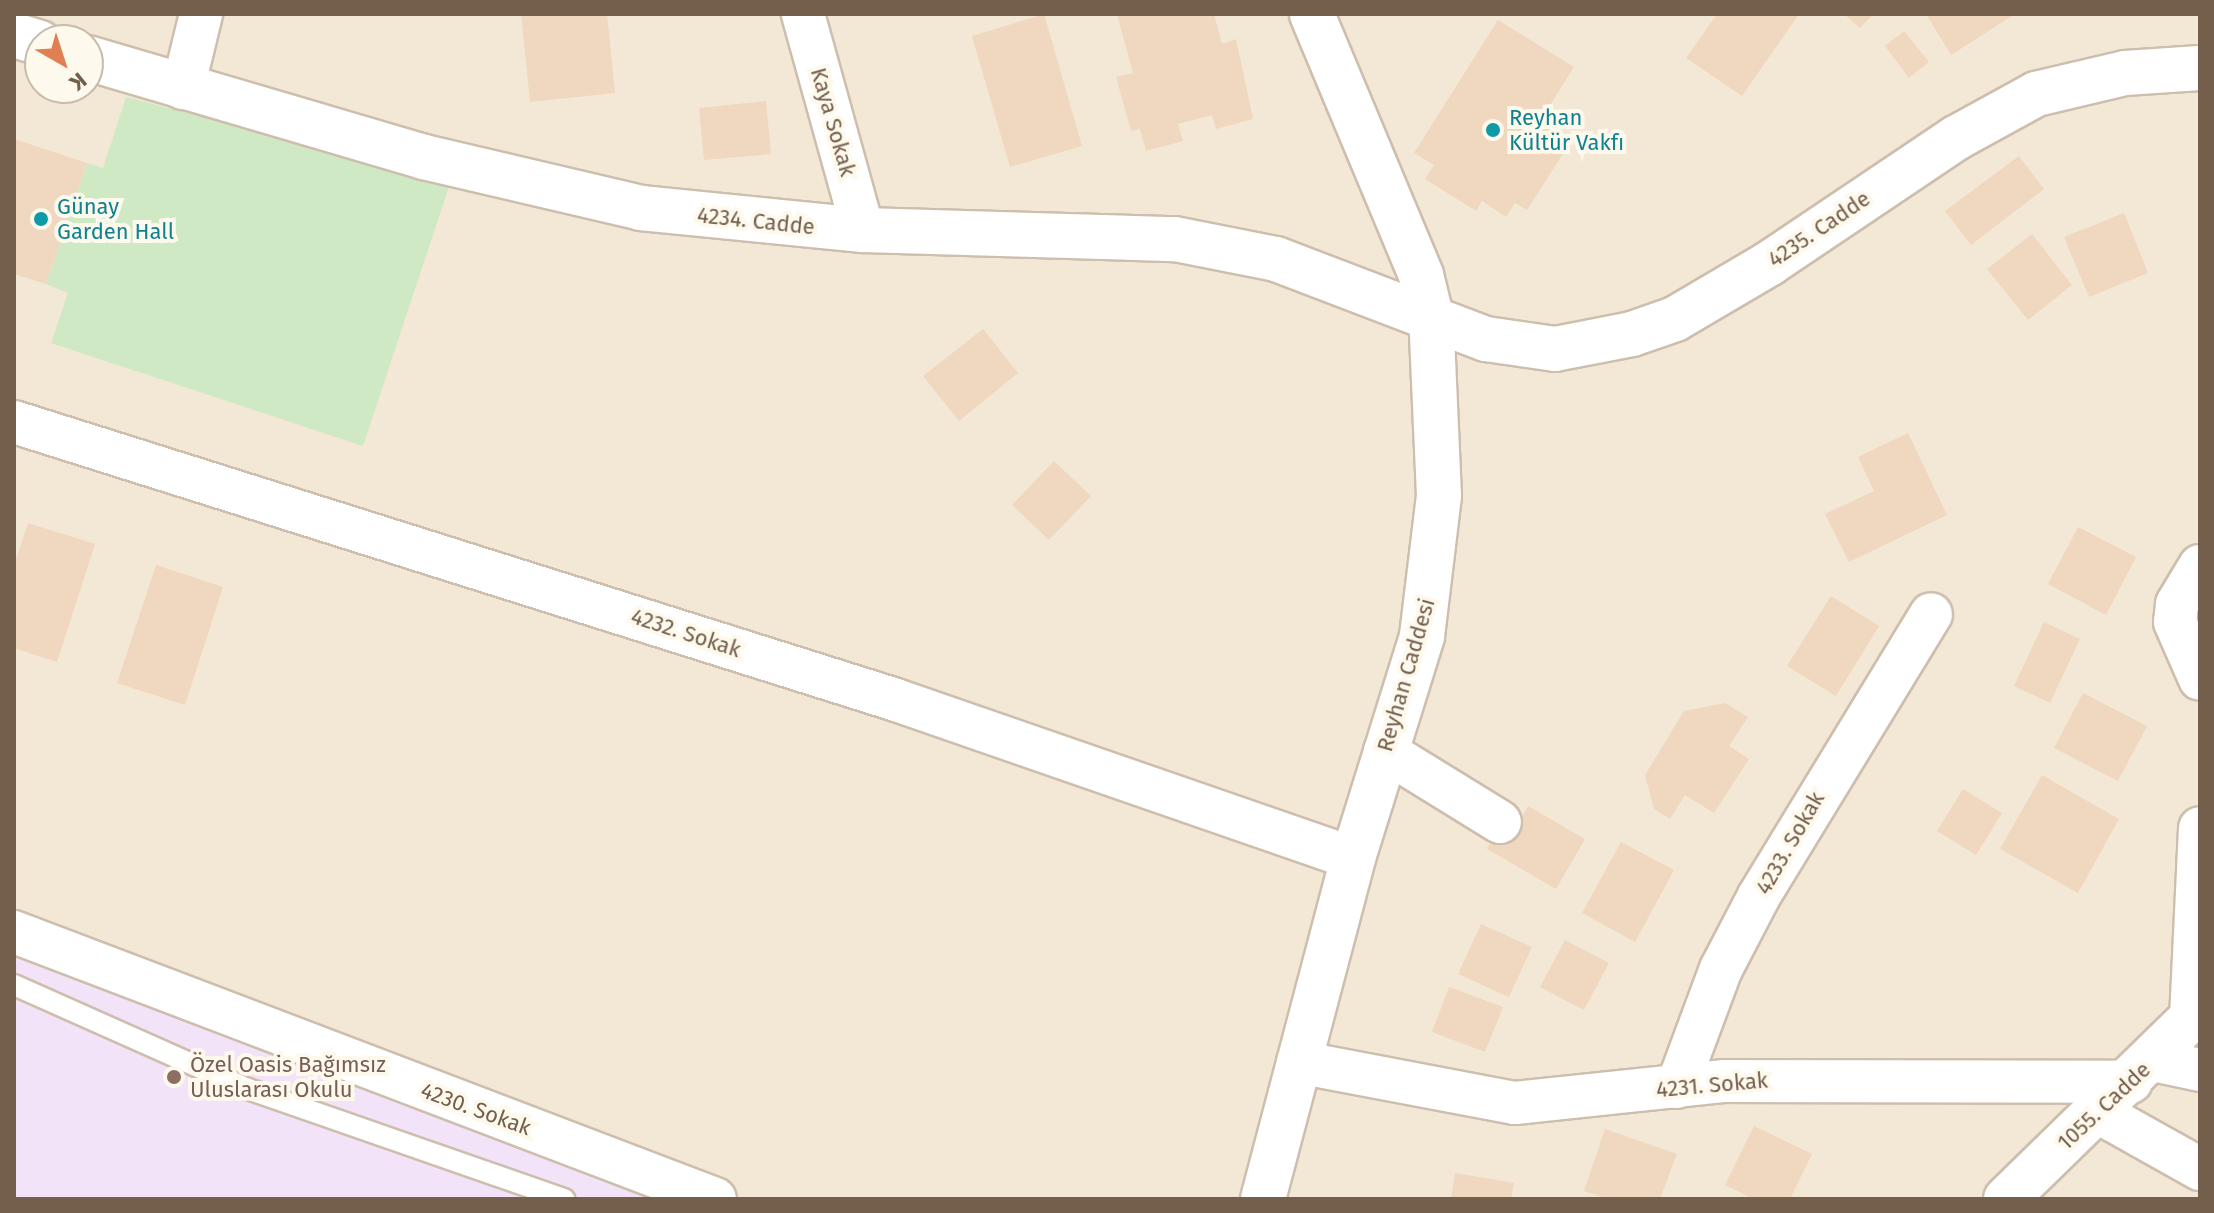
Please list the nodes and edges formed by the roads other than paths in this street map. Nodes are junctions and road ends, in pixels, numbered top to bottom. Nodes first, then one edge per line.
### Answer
1 (201, 14) edge
2 (803, 14) edge
3 (1312, 14) edge
4 (104, 63) edge
5 (2200, 68) edge
6 (183, 88) junction
7 (863, 230) junction
8 (1431, 316) junction
9 (14, 422) edge
10 (2200, 566) edge
11 (1931, 614) dead end
12 (2200, 679) edge
13 (1385, 751) junction
14 (1500, 822) dead end
15 (2200, 828) edge
16 (1353, 858) junction
17 (14, 932) edge
18 (14, 985) edge
19 (2197, 1014) edge
20 (1298, 1062) junction
21 (2200, 1070) edge
22 (2142, 1071) junction
23 (1677, 1087) junction
24 (2098, 1112) junction
25 (2200, 1169) edge
26 (564, 1199) edge
27 (715, 1199) edge
28 (1263, 1199) edge
29 (2006, 1199) edge

1 - 6 street
2 - 7 street, Kaya Sokak
3 - 8 street, Reyhan Caddesi
4 - 6 street, 4234. Cadde
5 - 8 street, 4235. Cadde
6 - 7 street, 4234. Cadde
7 - 8 street, 4234. Cadde
8 - 13 street, Reyhan Caddesi
9 - 16 street, 4232. Sokak
10 - 12 street
11 - 23 street, 4233. Sokak
13 - 14 street
13 - 16 street, Reyhan Caddesi
15 - 19 street
16 - 20 street, Reyhan Caddesi
17 - 27 street, 4230. Sokak
18 - 26 lane
19 - 22 street, 1055. Cadde
20 - 23 street, 4231. Sokak
20 - 28 street, Reyhan Caddesi
21 - 22 street, 4231. Sokak
22 - 23 street, 4231. Sokak
22 - 24 street, 1055. Cadde
24 - 25 street
24 - 29 street, 1055. Cadde

